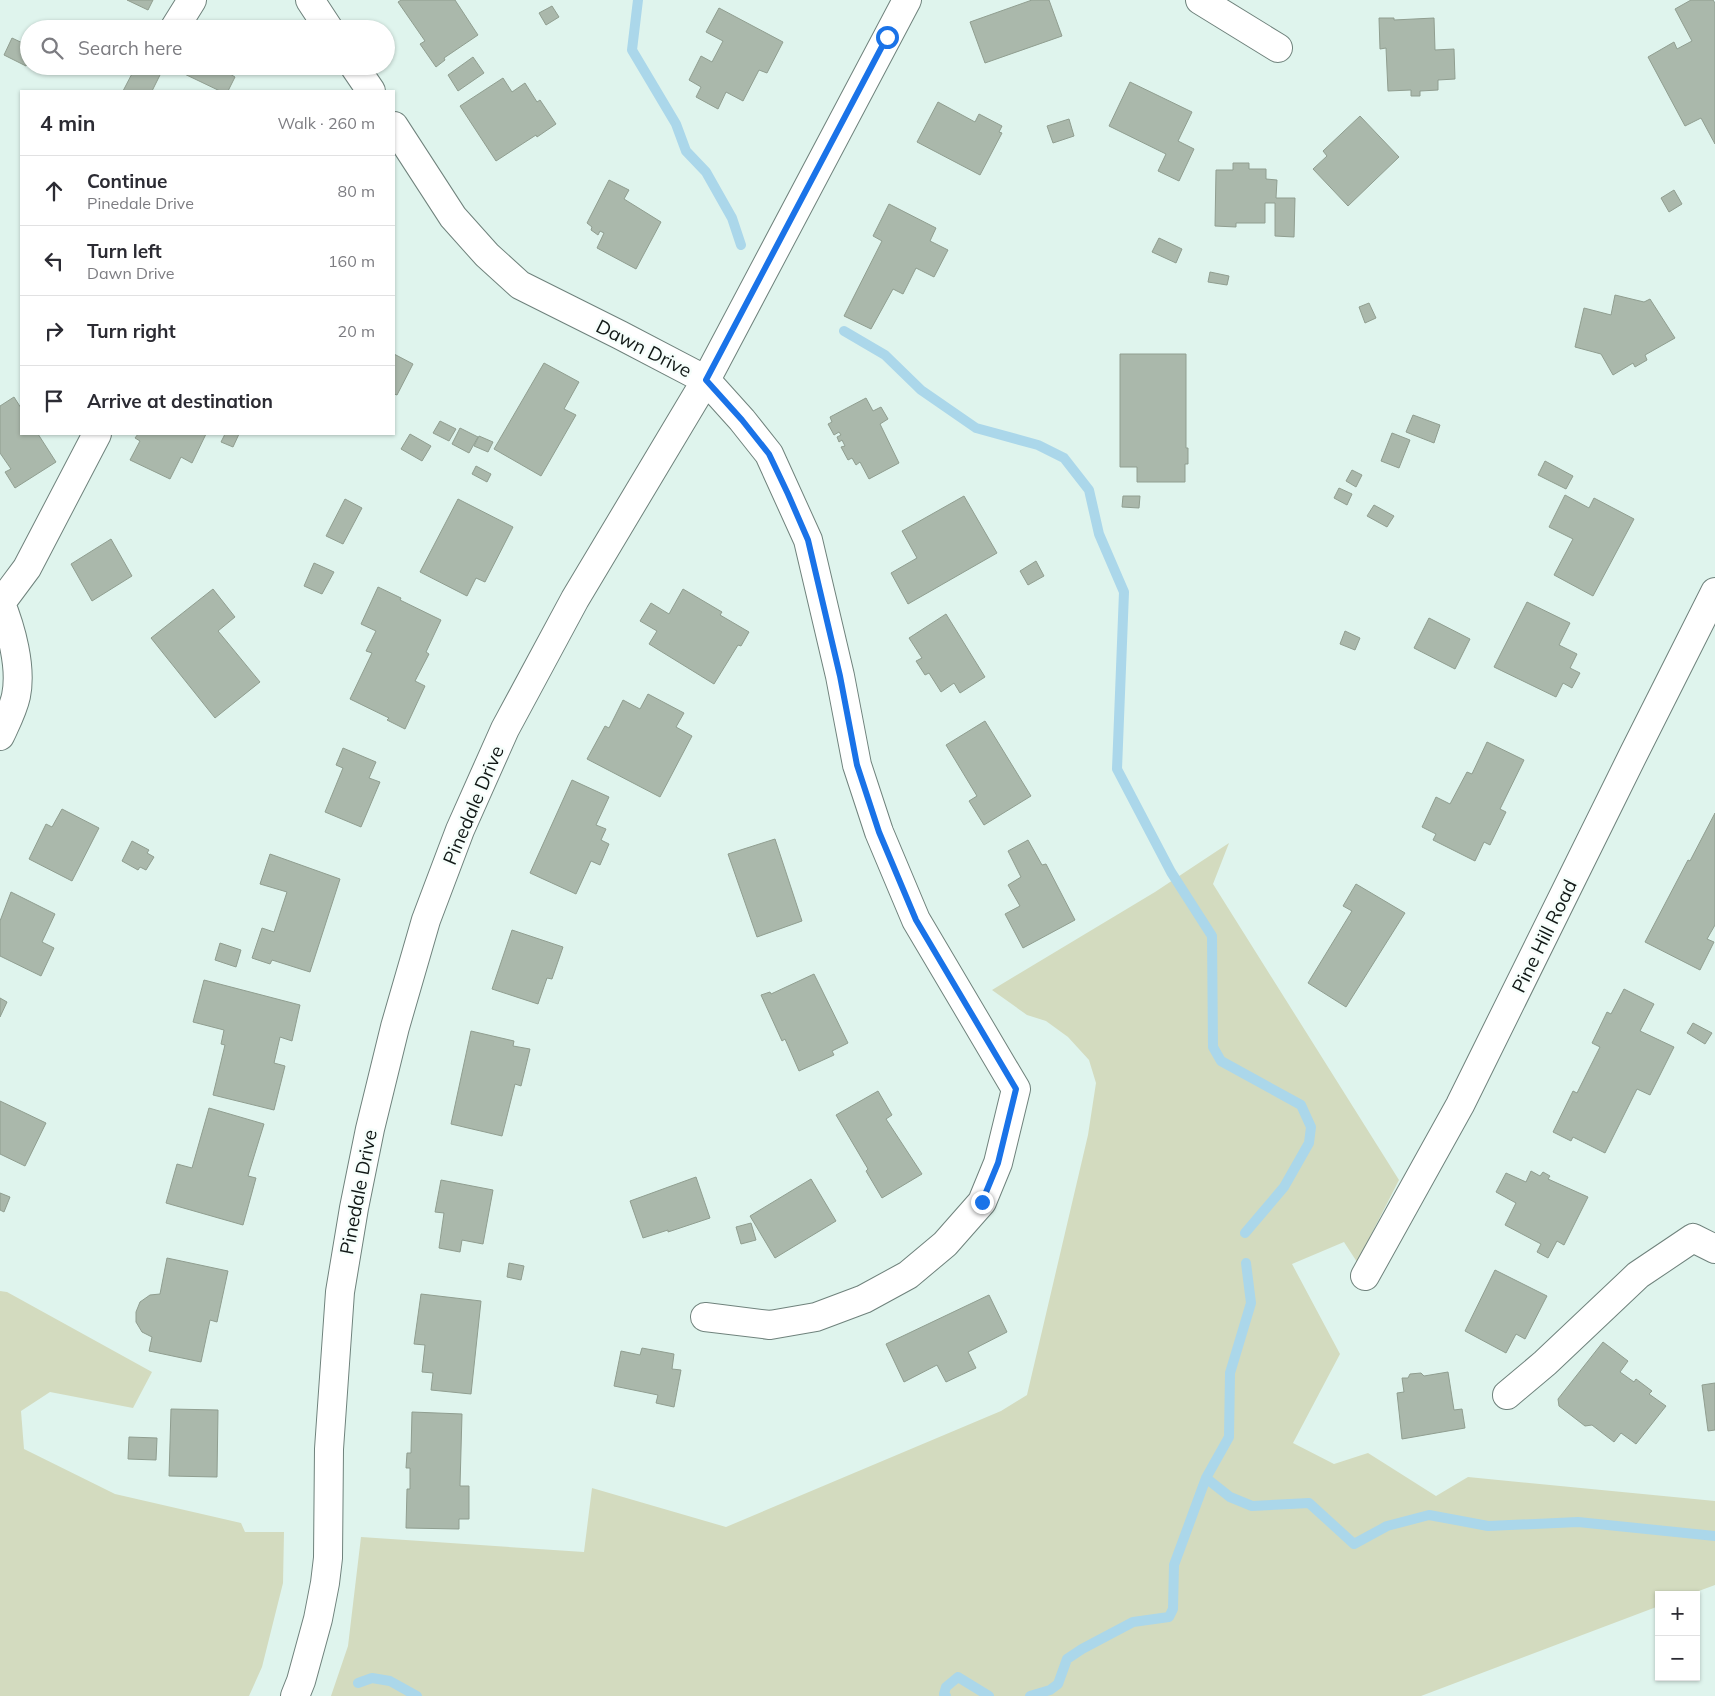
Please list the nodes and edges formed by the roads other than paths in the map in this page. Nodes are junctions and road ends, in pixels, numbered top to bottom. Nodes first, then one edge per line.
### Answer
1 (192, 0) edge
2 (310, 0) edge
3 (907, 0) edge
4 (1200, 0) edge
5 (180, 20) edge
6 (323, 20) edge
7 (1278, 48) dead end
8 (360, 75) edge
9 (370, 90) edge
10 (395, 128) edge
11 (706, 380) junction
12 (96, 435) edge
13 (1715, 592) edge
14 (0, 602) edge
15 (0, 736) edge
16 (1704, 1243) edge
17 (1365, 1276) dead end
18 (705, 1317) dead end
19 (1507, 1395) dead end
20 (295, 1696) edge

1 - 5 street
2 - 6 street
3 - 11 street, Pinedale Drive
4 - 7 street
8 - 9 street
10 - 11 street, Dawn Drive
11 - 18 street, Dawn Drive
11 - 20 street, Pinedale Drive
12 - 14 street
13 - 17 street, Pine Hill Road
14 - 15 street
16 - 19 street

